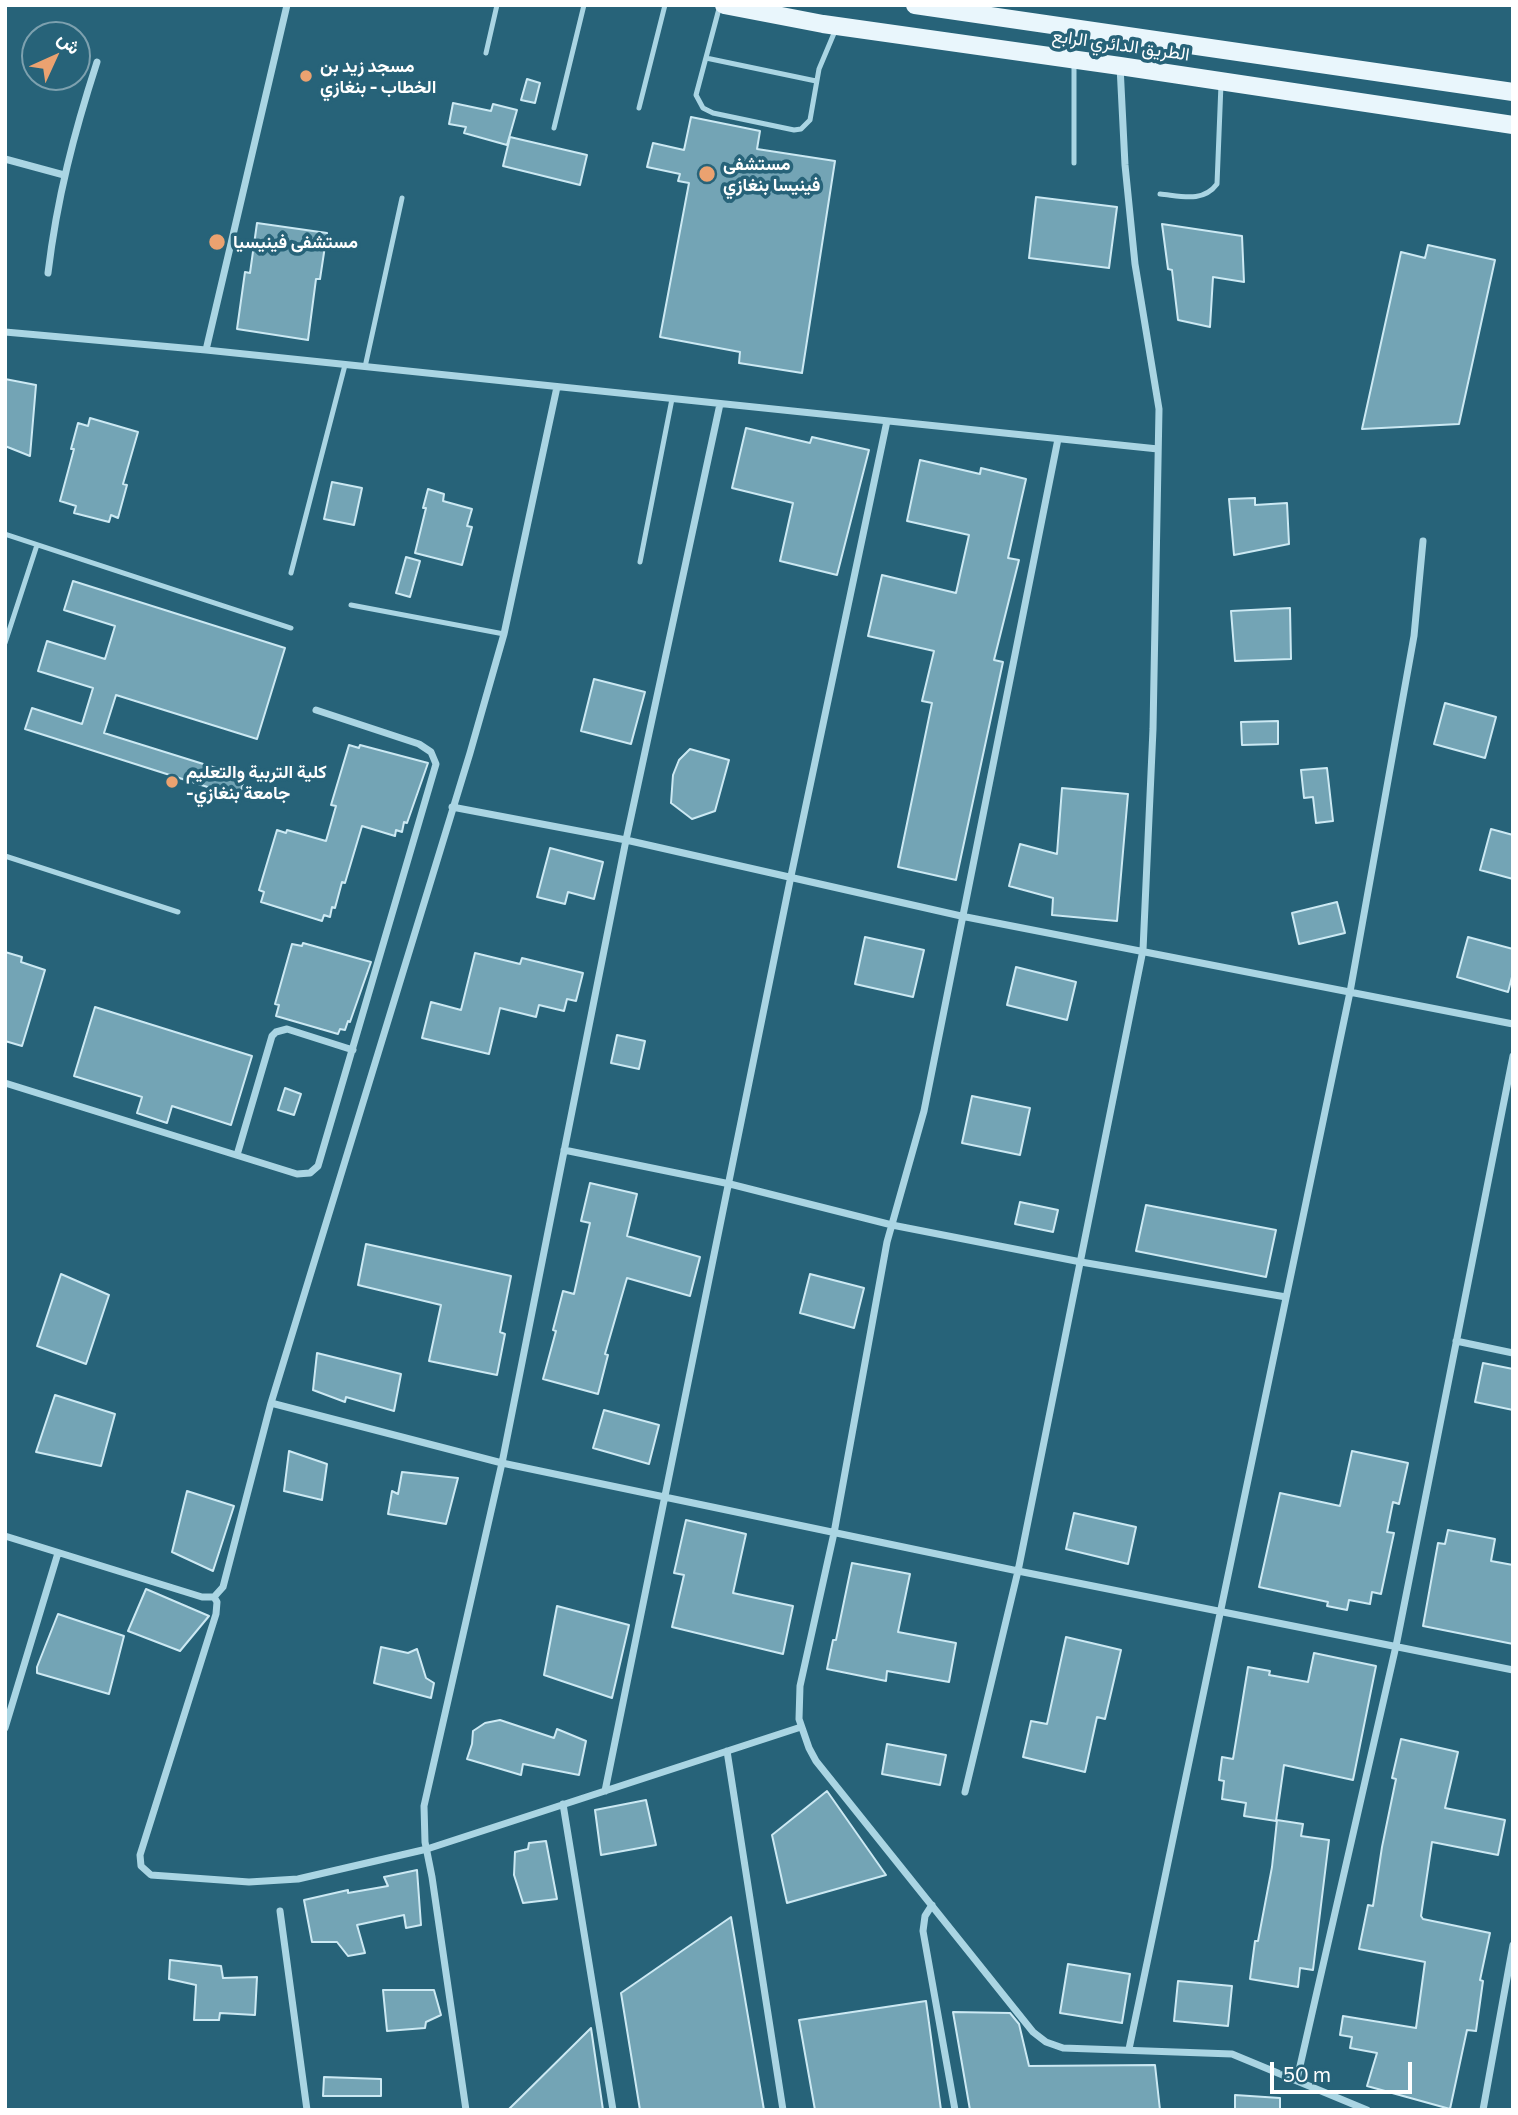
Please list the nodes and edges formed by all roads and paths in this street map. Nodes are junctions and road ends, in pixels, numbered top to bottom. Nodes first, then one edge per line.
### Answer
1 (287, 5) edge
2 (497, 5) edge
3 (584, 5) edge
4 (665, 5) edge
5 (722, 5) edge
6 (915, 5) edge
7 (838, 26) junction
8 (486, 53) dead end
9 (706, 58) junction
10 (1074, 59) junction
11 (97, 62) dead end
12 (1121, 66) junction
13 (1385, 74) junction
14 (816, 81) junction
15 (1221, 81) junction
16 (1513, 92) edge
17 (1382, 105) junction
18 (639, 108) dead end
19 (1513, 125) edge
20 (554, 128) dead end
21 (5, 159) edge
22 (1074, 163) dead end
23 (64, 175) junction
24 (1160, 194) dead end
25 (402, 198) dead end
26 (48, 273) dead end
27 (5, 332) edge
28 (206, 350) junction
29 (345, 365) junction
30 (365, 367) junction
31 (557, 387) junction
32 (672, 399) junction
33 (720, 404) junction
34 (887, 421) junction
35 (1058, 439) junction
36 (1158, 449) junction
37 (5, 534) edge
38 (1423, 541) dead end
39 (37, 545) junction
40 (640, 562) dead end
41 (291, 573) dead end
42 (351, 605) dead end
43 (291, 628) dead end
44 (504, 634) junction
45 (5, 643) edge
46 (316, 710) dead end
47 (452, 807) junction
48 (626, 841) junction
49 (5, 856) edge
50 (791, 876) junction
51 (178, 912) dead end
52 (961, 916) junction
53 (1143, 950) junction
54 (1350, 992) junction
55 (1513, 1024) edge
56 (353, 1050) junction
57 (1513, 1056) edge
58 (5, 1083) edge
59 (564, 1150) junction
60 (237, 1155) junction
61 (730, 1184) junction
62 (892, 1225) junction
63 (1081, 1262) junction
64 (1286, 1297) junction
65 (1456, 1340) junction
66 (1513, 1353) edge
67 (271, 1403) junction
68 (502, 1463) junction
69 (665, 1498) junction
70 (834, 1533) junction
71 (5, 1536) edge
72 (58, 1553) junction
73 (1017, 1571) junction
74 (215, 1597) junction
75 (1220, 1610) junction
76 (1396, 1646) junction
77 (1513, 1670) edge
78 (801, 1727) junction
79 (5, 1728) edge
80 (727, 1751) junction
81 (606, 1791) junction
82 (965, 1792) dead end
83 (564, 1804) junction
84 (427, 1849) junction
85 (932, 1905) junction
86 (280, 1911) dead end
87 (1513, 1945) edge
88 (1129, 2049) junction
89 (1297, 2079) junction
90 (307, 2110) edge
91 (466, 2110) edge
92 (612, 2110) edge
93 (783, 2110) edge
94 (955, 2110) edge
95 (1367, 2110) edge
96 (1483, 2110) edge

1 - 28 street
2 - 8 lane
3 - 20 lane
4 - 18 lane
5 - 7 main road, الطريق الدائري الرابع
5 - 9 lane
6 - 13 main road, الطريق الدائري الرابع
7 - 10 main road, الطريق الدائري الرابع
7 - 14 lane
9 - 14 lane
9 - 14 lane
10 - 12 main road, الطريق الدائري الرابع
10 - 22 lane
11 - 23 street
12 - 15 main road, الطريق الدائري الرابع
12 - 36 street
13 - 16 main road, الطريق الدائري الرابع
13 - 17 main road
15 - 17 main road, الطريق الدائري الرابع
15 - 24 lane
17 - 19 main road, الطريق الدائري الرابع
21 - 23 street
23 - 26 street
25 - 30 lane
27 - 28 street
28 - 29 street
29 - 30 street
29 - 41 lane
30 - 31 street
31 - 32 street
31 - 44 street
32 - 33 street
32 - 40 lane
33 - 34 street
33 - 48 street
34 - 35 street
34 - 50 street
35 - 36 street
35 - 52 street
36 - 53 street
37 - 39 lane
38 - 54 street
39 - 43 lane
39 - 45 lane
42 - 44 lane
44 - 47 street
46 - 56 street
47 - 48 street
47 - 67 street
48 - 50 street
48 - 59 street
49 - 51 lane
50 - 52 street
50 - 61 street
52 - 53 street
52 - 62 street
53 - 54 street
53 - 63 street
54 - 55 street
54 - 64 street
56 - 60 street
56 - 60 street
57 - 65 street
58 - 60 street
59 - 61 street
59 - 68 street
61 - 62 street
61 - 69 street
62 - 63 street
62 - 70 street
63 - 64 street
63 - 73 street
64 - 75 street
65 - 66 street
65 - 76 street
67 - 68 street
67 - 74 street
68 - 69 street
68 - 84 street
69 - 70 street
69 - 81 street
70 - 73 street
70 - 78 street
71 - 72 street
72 - 74 street
72 - 79 street
73 - 75 street
73 - 82 street
74 - 84 street
75 - 76 street
75 - 88 street
76 - 77 street
76 - 89 street
78 - 80 street
78 - 85 street
80 - 81 street
80 - 93 street
81 - 83 street
83 - 84 street
83 - 92 street
84 - 91 street
85 - 88 street
85 - 94 street
86 - 90 street
87 - 96 street
88 - 89 street
89 - 95 street

